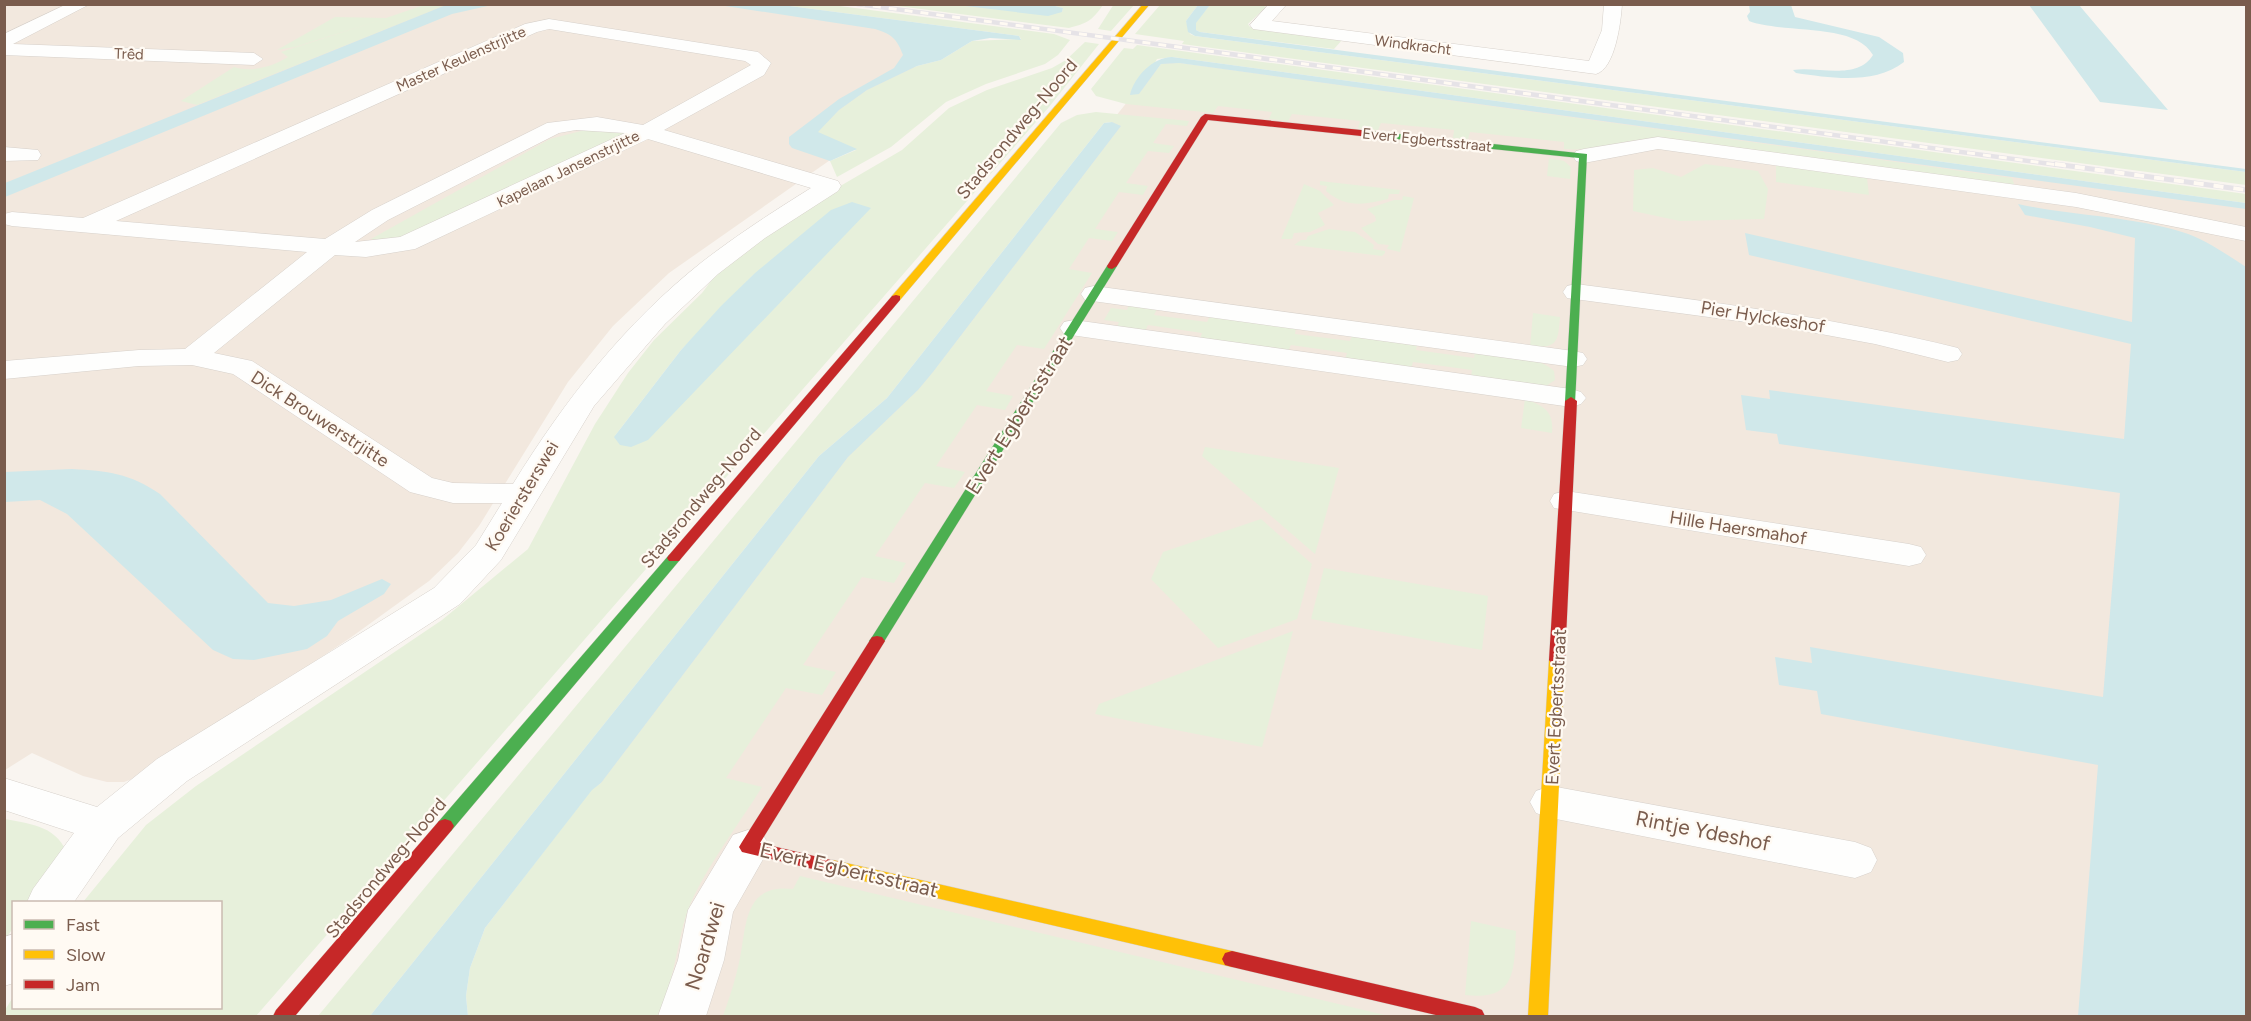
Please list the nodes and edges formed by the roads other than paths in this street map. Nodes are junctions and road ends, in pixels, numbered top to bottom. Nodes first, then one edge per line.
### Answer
1 (82, 4) edge
2 (1147, 4) edge
3 (1279, 4) edge
4 (1613, 4) edge
5 (4, 41) edge
6 (4, 49) edge
7 (254, 59) dead end
8 (646, 131) junction
9 (4, 154) edge
10 (30, 155) dead end
11 (1584, 156) junction
12 (12, 219) dead end
13 (87, 225) junction
14 (2247, 234) edge
15 (328, 248) junction
16 (1576, 292) junction
17 (1094, 294) junction
18 (1074, 328) junction
19 (1948, 354) dead end
20 (192, 357) junction
21 (1573, 359) junction
22 (4, 370) edge
23 (1571, 398) junction
24 (524, 494) junction
25 (1566, 501) junction
26 (1909, 555) dead end
27 (4, 794) edge
28 (1551, 802) junction
29 (103, 826) junction
30 (748, 847) junction
31 (1855, 860) dead end
32 (50, 901) edge
33 (283, 1017) edge
34 (682, 1017) edge
35 (1475, 1017) edge
36 (1538, 1017) edge

1 - 5 street
2 - 33 street, Stadsrondweg-Noord
3 - 4 street, Windkracht
6 - 7 street, Trêd
8 - 13 street, Master Keulenstrjitte
8 - 15 street, Kapelaan Jansenstrjitte
8 - 15 street, Kapelaan Jansenstrjitte
8 - 24 street, Koeriersterswei
9 - 10 street
11 - 14 street
11 - 16 street, Evert Egbertsstraat
11 - 17 street, Evert Egbertsstraat
12 - 13 street, Master Keulenstrjitte
13 - 15 street, Master Keulenstrjitte
15 - 20 street, Kapelaan Jansenstrjitte
16 - 19 street, Pier Hylckeshof
16 - 21 street, Evert Egbertsstraat
17 - 18 street, Evert Egbertsstraat
17 - 21 street
18 - 23 street, Evert Egbertsstraat
18 - 30 street, Evert Egbertsstraat
20 - 22 street, Dick Brouwerstrjitte
20 - 24 street, Dick Brouwerstrjitte
21 - 23 street, Evert Egbertsstraat
23 - 25 street, Evert Egbertsstraat
24 - 29 street, Koeriersterswei
25 - 26 street, Hille Haersmahof
25 - 28 street, Evert Egbertsstraat
27 - 29 street
28 - 31 street, Rintje Ydeshof
28 - 36 street, Evert Egbertsstraat
29 - 32 street, Koeriersterswei
30 - 34 street, Noardwei
30 - 35 street, Evert Egbertsstraat

